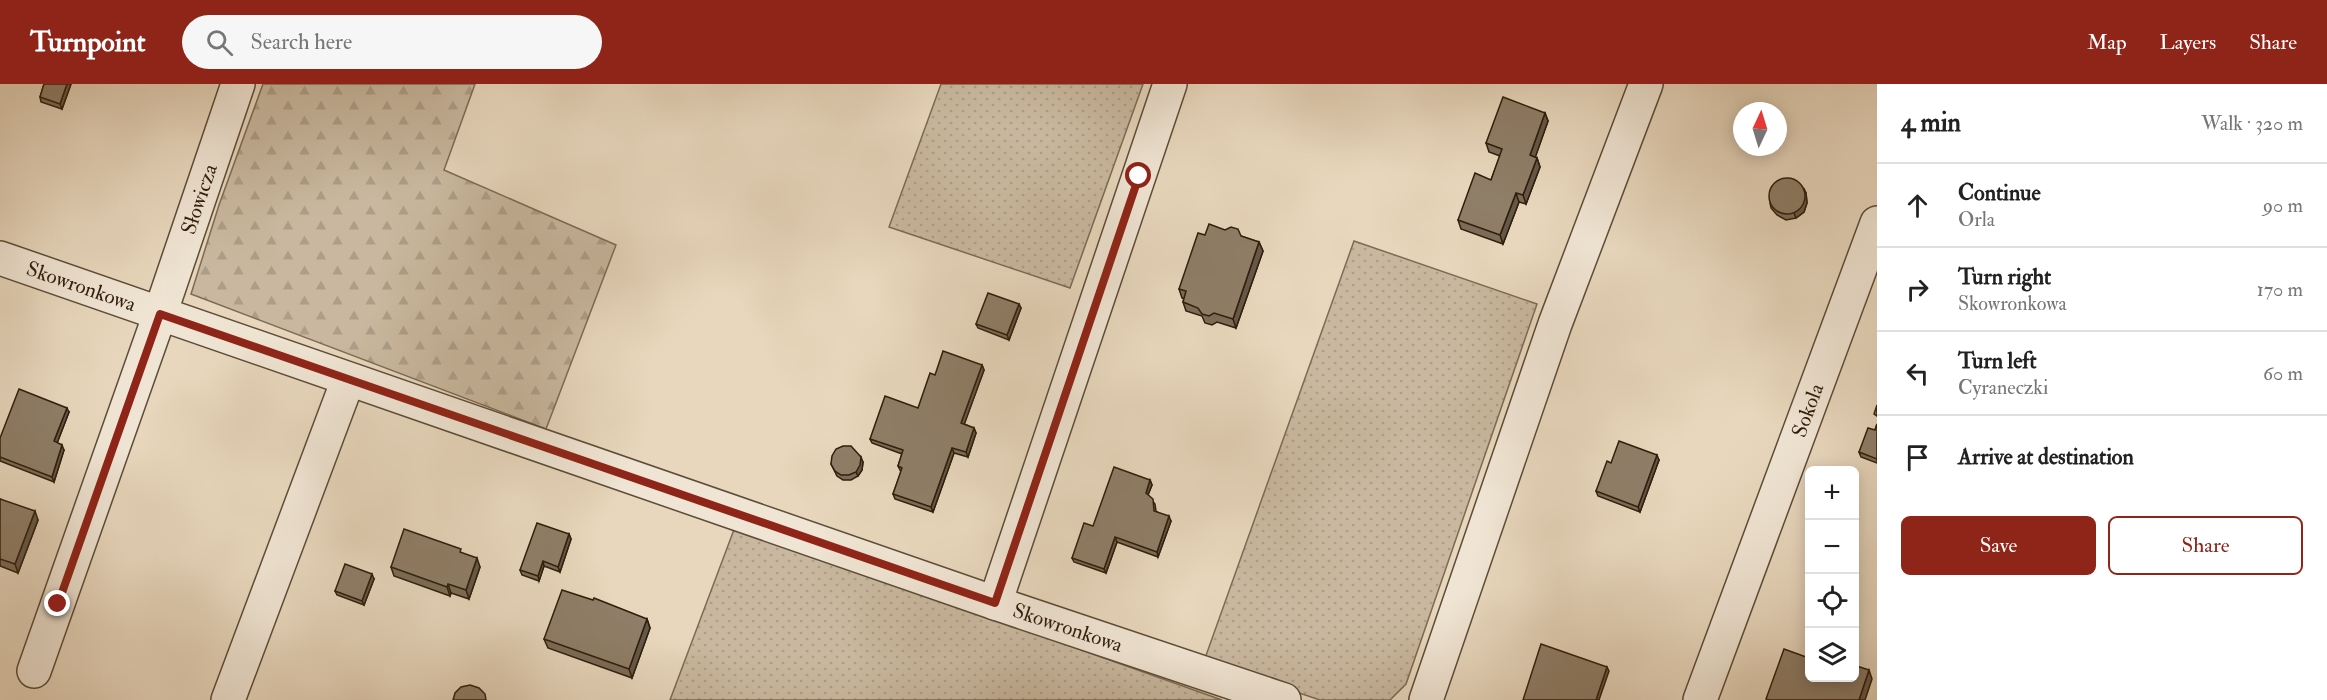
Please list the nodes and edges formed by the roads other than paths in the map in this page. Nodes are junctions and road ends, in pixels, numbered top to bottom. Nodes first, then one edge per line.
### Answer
1 (238, 84) edge
2 (1170, 84) edge
3 (1646, 84) edge
4 (1877, 223) edge
5 (0, 258) edge
6 (160, 314) junction
7 (348, 380) junction
8 (995, 603) junction
9 (34, 671) dead end
10 (228, 700) edge
11 (1284, 700) edge
12 (1426, 700) edge
13 (1700, 700) edge

1 - 6 street, Słowicza
2 - 8 street
3 - 12 street
4 - 13 street, Sokola
5 - 6 street, Skowronkowa
6 - 7 street, Skowronkowa
6 - 9 street, Słowicza
7 - 8 street, Skowronkowa
7 - 10 street
8 - 11 street, Skowronkowa

